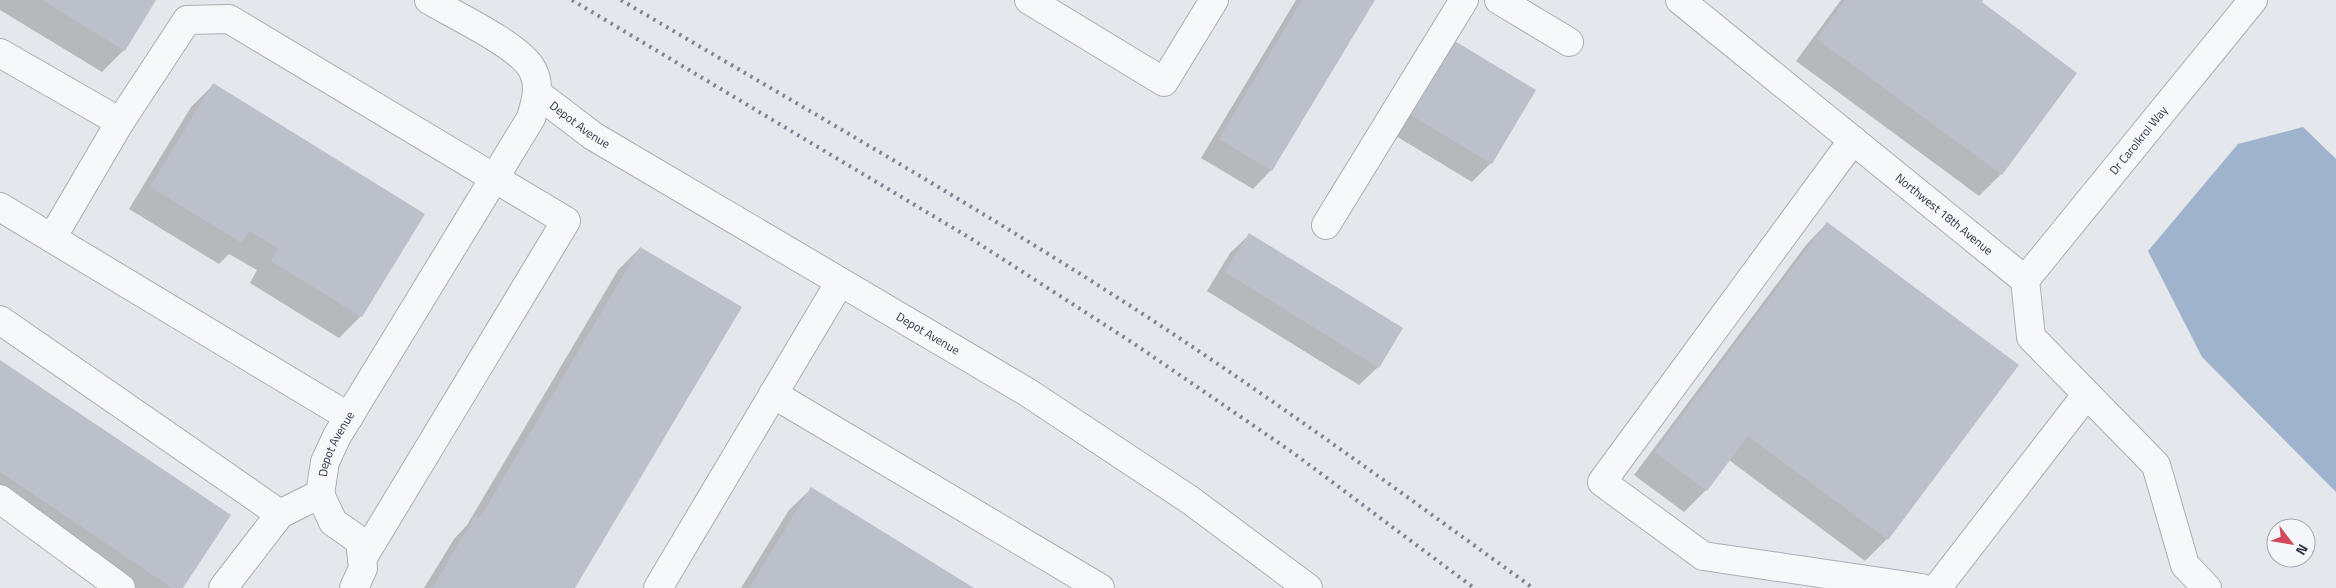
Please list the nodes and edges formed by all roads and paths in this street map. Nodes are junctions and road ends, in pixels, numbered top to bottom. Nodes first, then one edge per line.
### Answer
1 (429, 0) edge
2 (1029, 0) edge
3 (1214, 0) edge
4 (1464, 0) edge
5 (1499, 0) edge
6 (1680, 0) edge
7 (2253, 0) edge
8 (1569, 42) dead end
9 (0, 54) edge
10 (538, 94) junction
11 (120, 122) junction
12 (1853, 140) junction
13 (494, 178) junction
14 (0, 207) edge
15 (1326, 225) dead end
16 (52, 238) junction
17 (2024, 280) junction
18 (840, 282) junction
19 (0, 320) edge
20 (773, 394) junction
21 (2087, 394) junction
22 (349, 417) junction
23 (320, 494) junction
24 (0, 499) edge
25 (280, 514) junction
26 (362, 559) junction
27 (121, 588) edge
28 (223, 588) edge
29 (354, 588) edge
30 (658, 588) edge
31 (1100, 588) edge
32 (1308, 588) edge
33 (1922, 588) edge
34 (1937, 588) edge
35 (2207, 588) edge

1 - 10 street, Depot Avenue
2 - 3 street
4 - 15 street
5 - 8 street
6 - 12 street, Northwest 18th Avenue
7 - 17 street, Dr Carolkrol Way
9 - 11 street
10 - 13 street, Depot Avenue
10 - 18 street, Depot Avenue
11 - 13 street
11 - 16 street
12 - 17 street, Northwest 18th Avenue
12 - 33 street
13 - 22 street, Depot Avenue
13 - 26 street
14 - 16 street
16 - 22 street
17 - 21 street
18 - 20 street
18 - 32 street, Depot Avenue
19 - 25 street
20 - 30 street
20 - 31 street
21 - 34 street
21 - 35 street
22 - 23 street, Depot Avenue
23 - 25 street
23 - 26 street, Depot Avenue
24 - 27 street
25 - 28 street
26 - 29 street

